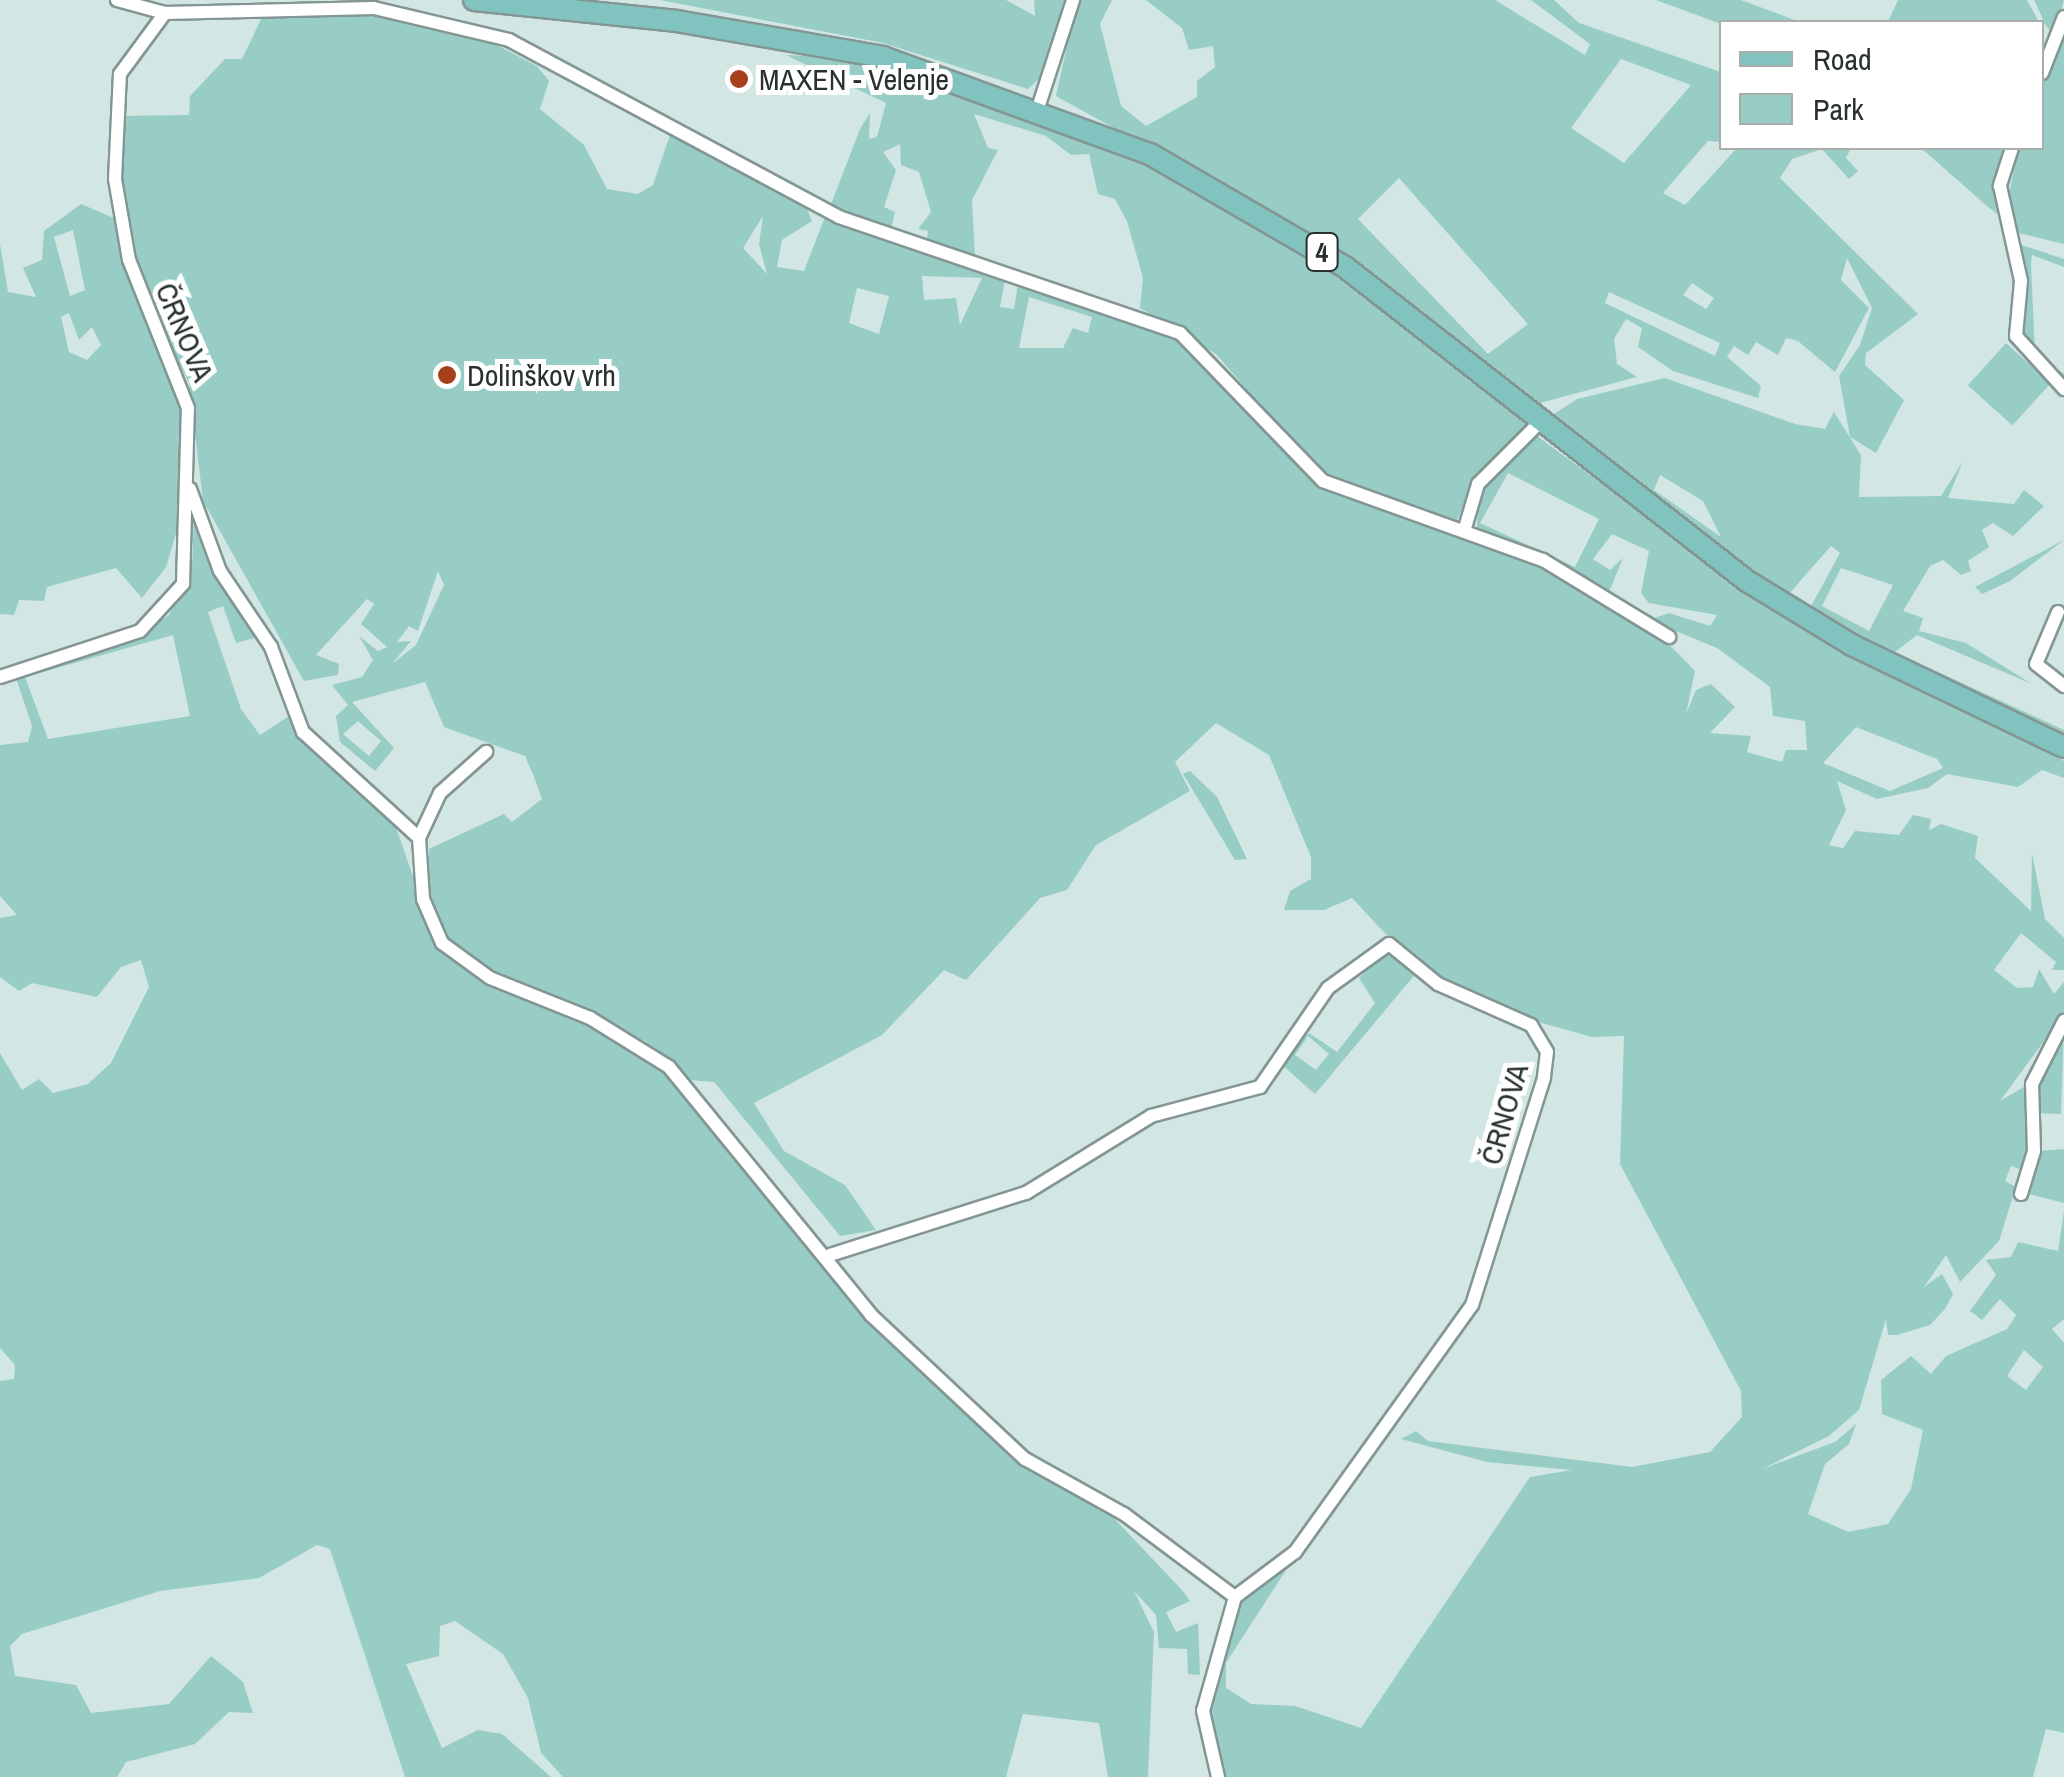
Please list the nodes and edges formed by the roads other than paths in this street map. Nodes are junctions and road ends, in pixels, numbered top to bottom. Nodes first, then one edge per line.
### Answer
1 (116, 0) edge
2 (474, 0) edge
3 (1074, 0) edge
4 (165, 13) junction
5 (2064, 18) edge
6 (2044, 68) edge
7 (1038, 108) junction
8 (2012, 150) edge
9 (2064, 389) edge
10 (1543, 419) junction
11 (190, 488) junction
12 (1466, 528) junction
13 (2058, 612) dead end
14 (1669, 637) dead end
15 (0, 677) edge
16 (2064, 686) edge
17 (2064, 746) edge
18 (486, 752) dead end
19 (420, 838) junction
20 (2064, 1020) edge
21 (2021, 1194) dead end
22 (830, 1255) junction
23 (1235, 1597) junction
24 (1218, 1777) edge

1 - 4 street
2 - 7 main road, 4
3 - 7 street
4 - 11 street, ČRNOVA
4 - 12 street
5 - 6 street
7 - 10 main road, 4
8 - 9 street
10 - 12 street
10 - 17 main road, 4
11 - 15 street, ČRNOVA
11 - 19 street
12 - 14 street
13 - 16 street
18 - 19 street
19 - 22 street
20 - 21 street
22 - 23 street
22 - 23 street, ČRNOVA
23 - 24 street

